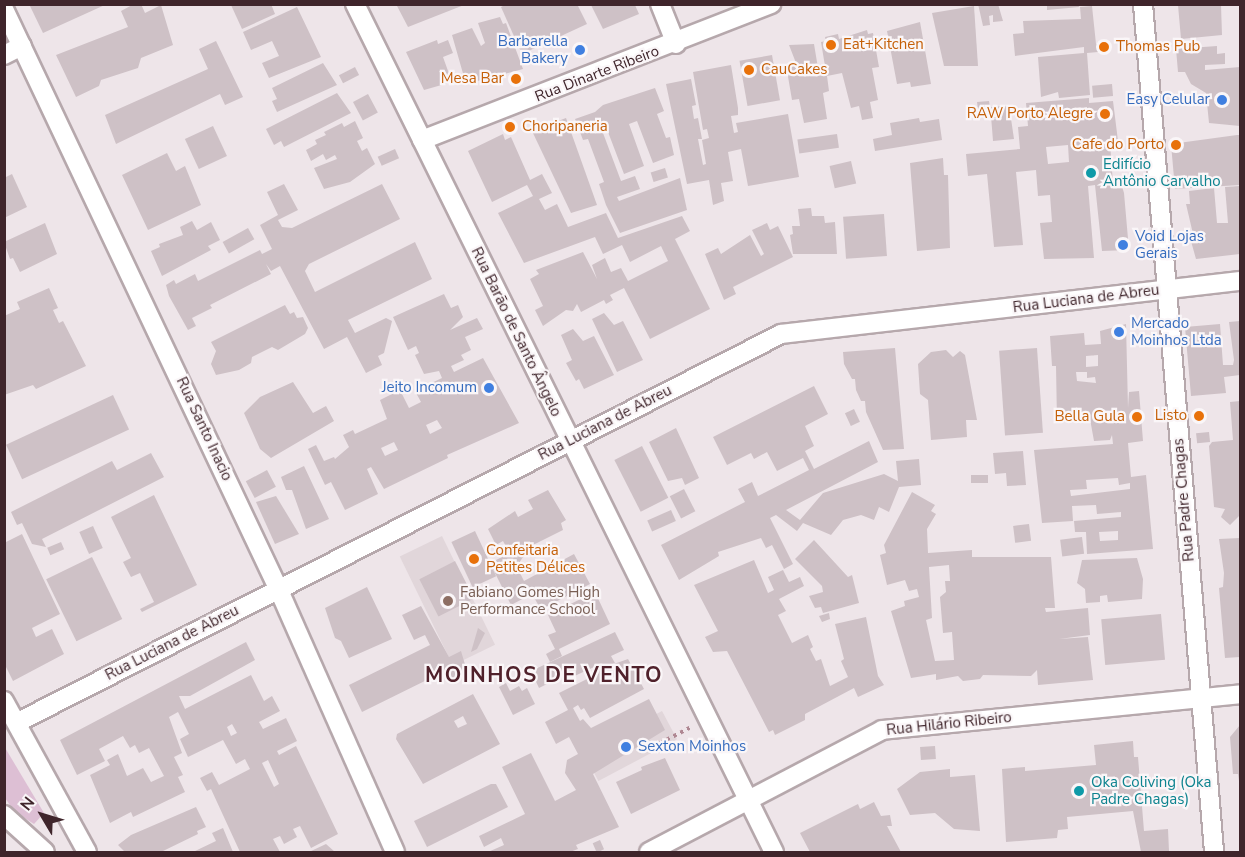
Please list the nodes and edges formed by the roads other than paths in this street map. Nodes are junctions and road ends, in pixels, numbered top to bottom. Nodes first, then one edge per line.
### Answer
1 (355, 4) edge
2 (660, 4) edge
3 (771, 4) edge
4 (1143, 4) edge
5 (4, 9) edge
6 (676, 44) junction
7 (22, 46) junction
8 (4, 55) edge
9 (422, 140) junction
10 (1240, 281) edge
11 (1167, 290) junction
12 (570, 441) junction
13 (279, 588) junction
14 (1240, 694) edge
15 (1201, 698) junction
16 (4, 701) edge
17 (18, 722) junction
18 (749, 802) junction
19 (4, 816) edge
20 (45, 852) edge
21 (87, 852) edge
22 (396, 852) edge
23 (649, 852) edge
24 (774, 852) edge
25 (1214, 852) edge

1 - 9 street, Rua Barão de Santo Ângelo
2 - 6 street
3 - 6 street, Rua Dinarte Ribeiro
4 - 11 street, Rua Padre Chagas
5 - 7 street, Rua Santo Inacio
6 - 9 street, Rua Dinarte Ribeiro
7 - 8 street
7 - 13 street, Rua Santo Inacio
9 - 12 street, Rua Barão de Santo Ângelo
10 - 11 street, Rua Luciana de Abreu
11 - 12 street, Rua Luciana de Abreu
11 - 15 street, Rua Padre Chagas
12 - 13 street, Rua Luciana de Abreu
12 - 18 street, Rua Barão de Santo Ângelo
13 - 17 street, Rua Luciana de Abreu
13 - 22 street, Rua Santo Inacio
14 - 15 street, Rua Hilário Ribeiro
15 - 18 street, Rua Hilário Ribeiro
15 - 25 street, Rua Padre Chagas
16 - 17 street
17 - 21 street
18 - 23 street, Rua Hilário Ribeiro
18 - 24 street, Rua Barão de Santo Ângelo
19 - 20 street

